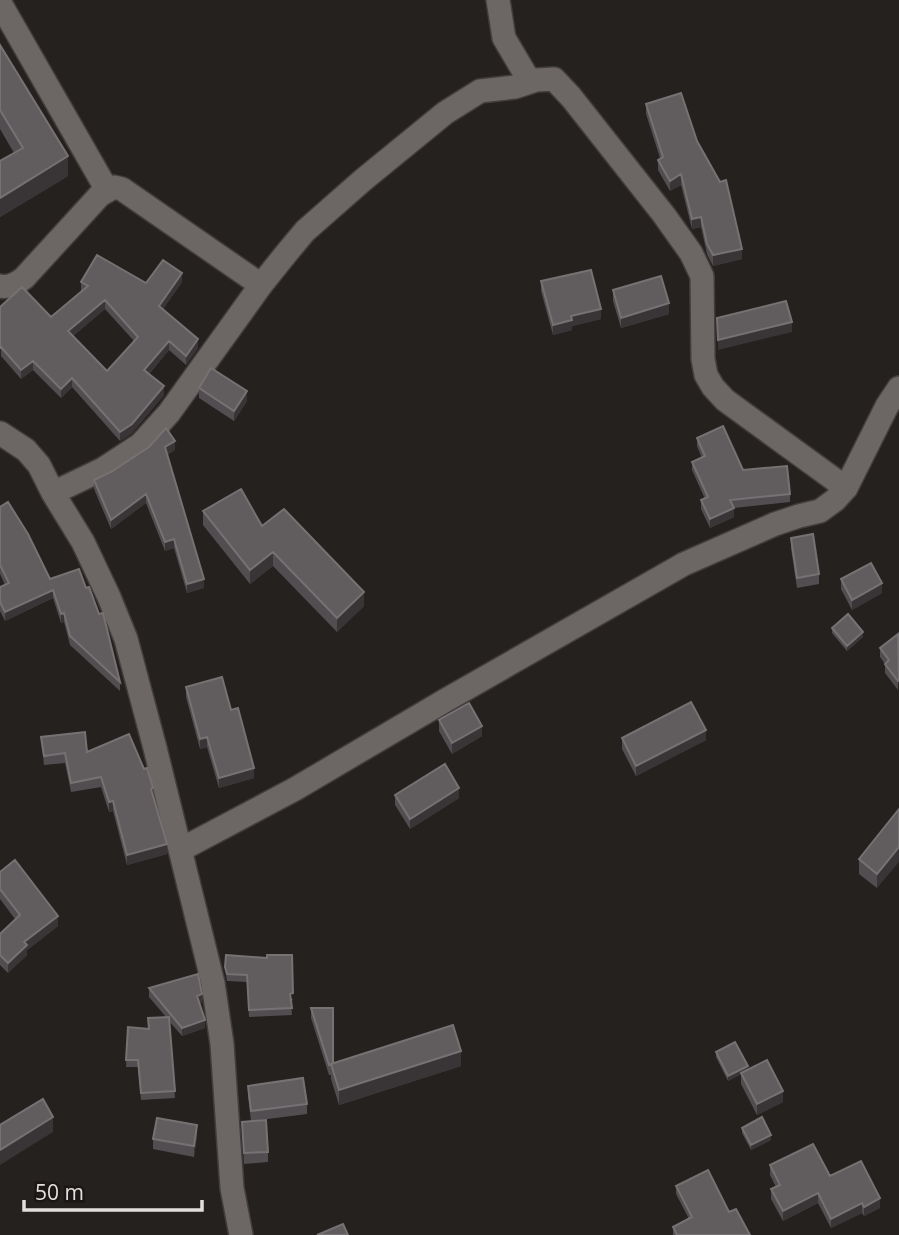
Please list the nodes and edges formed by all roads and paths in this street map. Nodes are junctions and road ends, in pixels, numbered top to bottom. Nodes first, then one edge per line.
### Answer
1 (498, 0) edge
2 (0, 4) edge
3 (530, 82) junction
4 (107, 190) junction
5 (261, 285) junction
6 (0, 286) edge
7 (899, 388) edge
8 (0, 433) edge
9 (846, 488) junction
10 (53, 493) junction
11 (180, 850) junction
12 (241, 1235) edge

1 - 3 street
2 - 4 street
3 - 5 street
3 - 9 street
4 - 5 street
4 - 6 street
5 - 10 street
7 - 9 street
8 - 10 street
9 - 11 street
10 - 11 street
11 - 12 street

